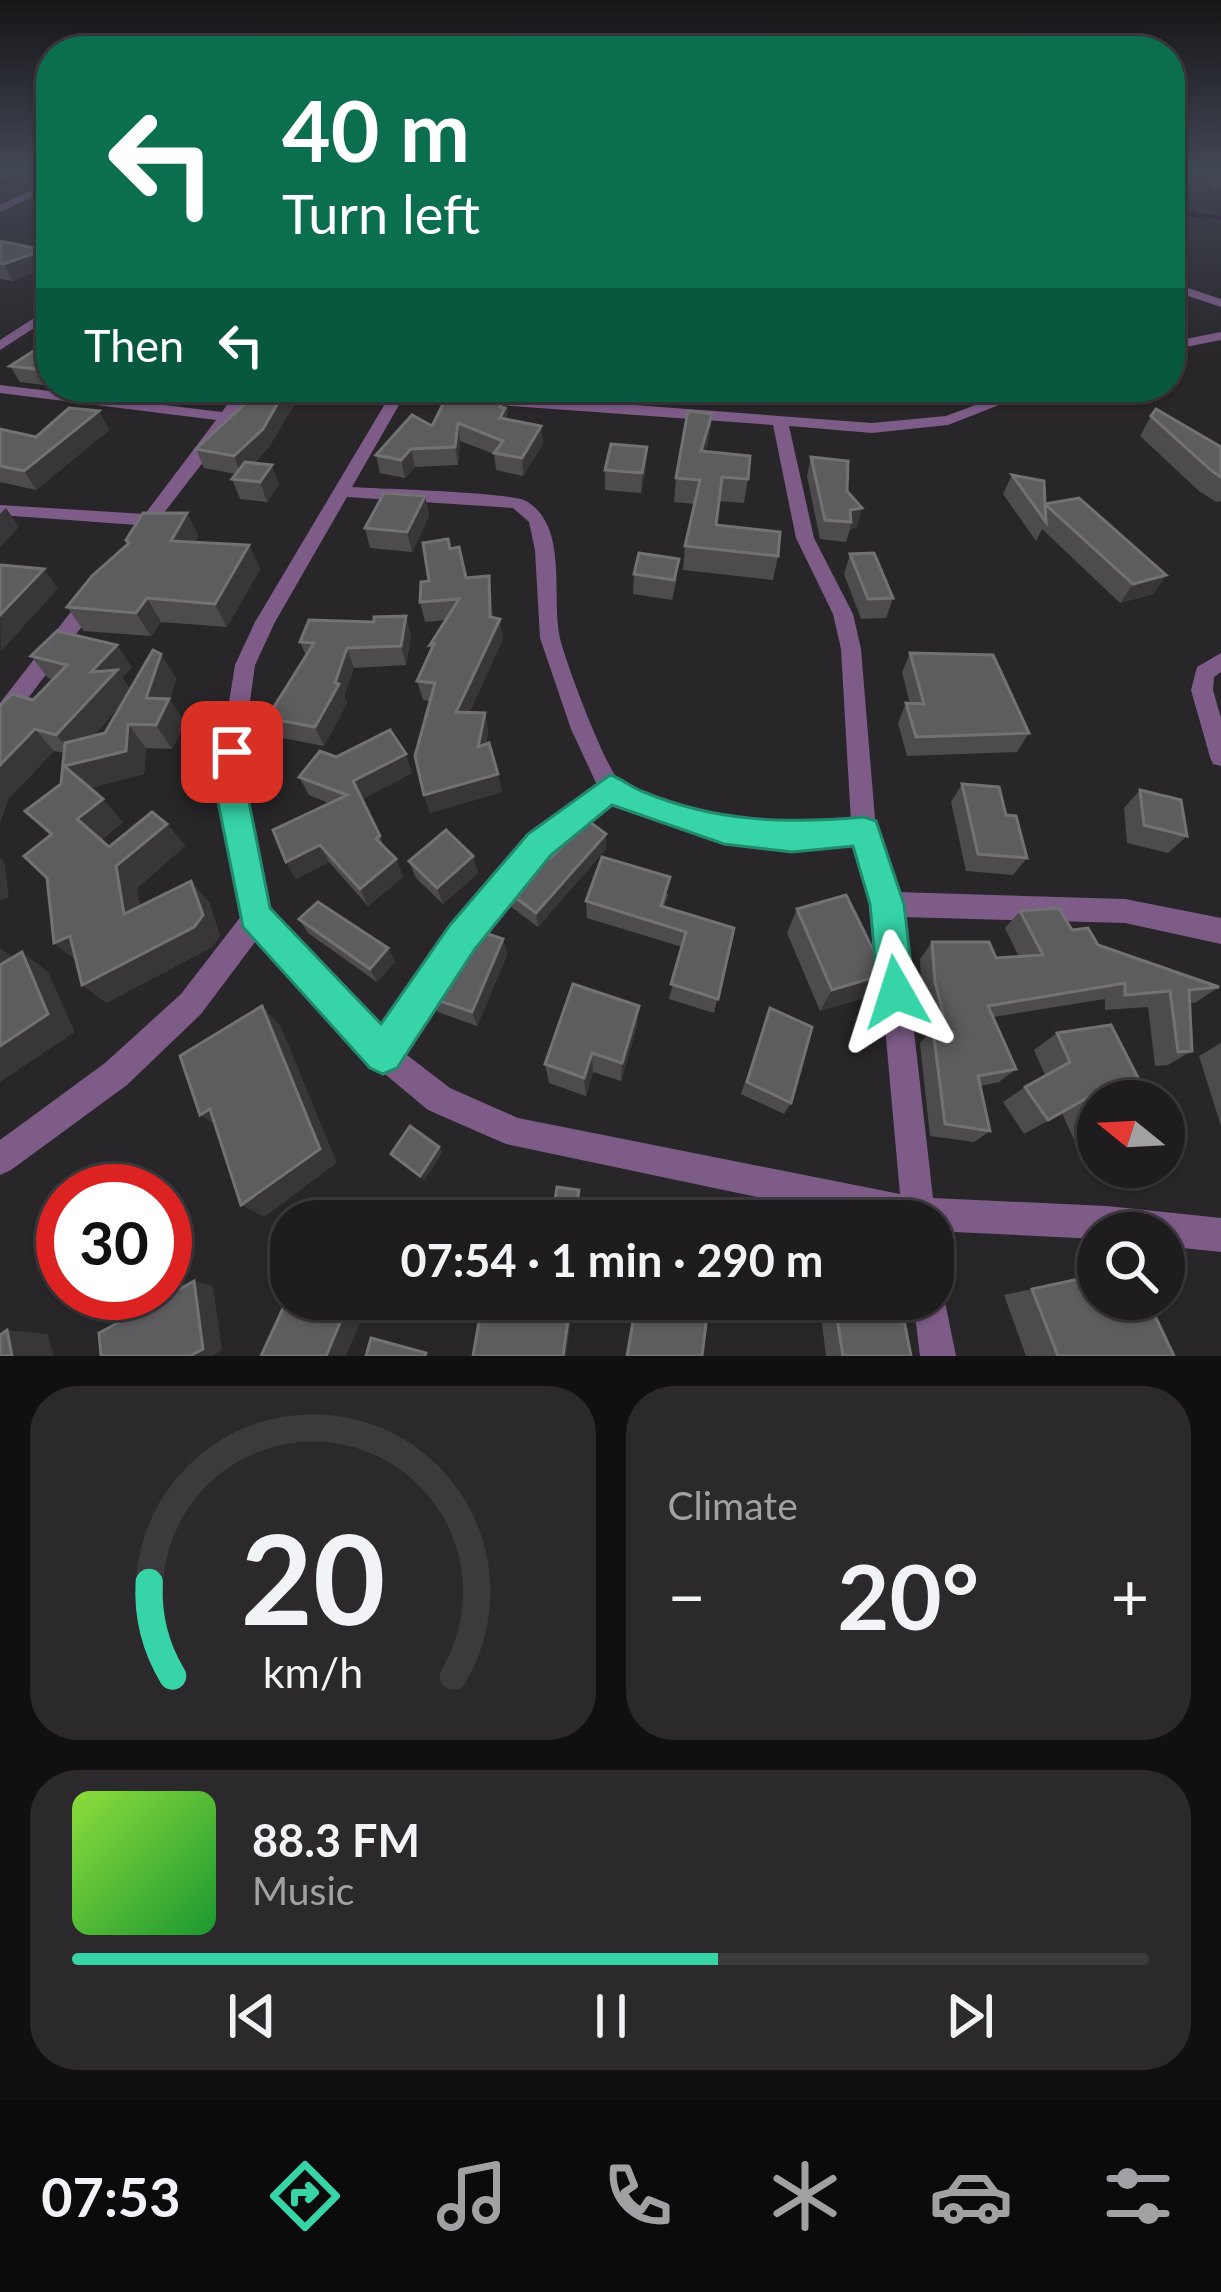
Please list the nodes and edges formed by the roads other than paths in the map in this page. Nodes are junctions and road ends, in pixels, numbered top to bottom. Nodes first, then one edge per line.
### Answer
1 (1185, 291) edge
2 (1221, 303) edge
3 (36, 321) edge
4 (1221, 336) edge
5 (1199, 340) junction
6 (1185, 342) edge
7 (0, 346) edge
8 (1221, 352) edge
9 (0, 388) edge
10 (36, 393) edge
11 (109, 402) edge
12 (236, 402) edge
13 (394, 402) edge
14 (543, 402) edge
15 (997, 402) edge
16 (225, 417) junction
17 (780, 422) junction
18 (340, 491) junction
19 (0, 510) edge
20 (149, 520) junction
21 (1221, 661) edge
22 (0, 718) edge
23 (1221, 757) edge
24 (610, 788) junction
25 (864, 831) junction
26 (887, 904) junction
27 (255, 916) junction
28 (1221, 931) edge
29 (383, 1054) junction
30 (0, 1159) edge
31 (837, 1200) edge
32 (916, 1200) edge
33 (954, 1218) edge
34 (1221, 1234) edge
35 (933, 1320) edge
36 (938, 1356) edge

1 - 2 street
3 - 7 street
4 - 5 street
5 - 6 street
5 - 8 street
9 - 10 street
11 - 16 street
12 - 16 street
13 - 18 street
14 - 17 street
15 - 17 street
16 - 20 street
17 - 25 street
18 - 24 street
18 - 27 street
19 - 20 street
20 - 22 street
21 - 23 street
24 - 25 street
24 - 29 street
25 - 26 street
26 - 28 street
26 - 32 street
27 - 29 street
27 - 30 street
29 - 31 street
33 - 34 street
35 - 36 street

